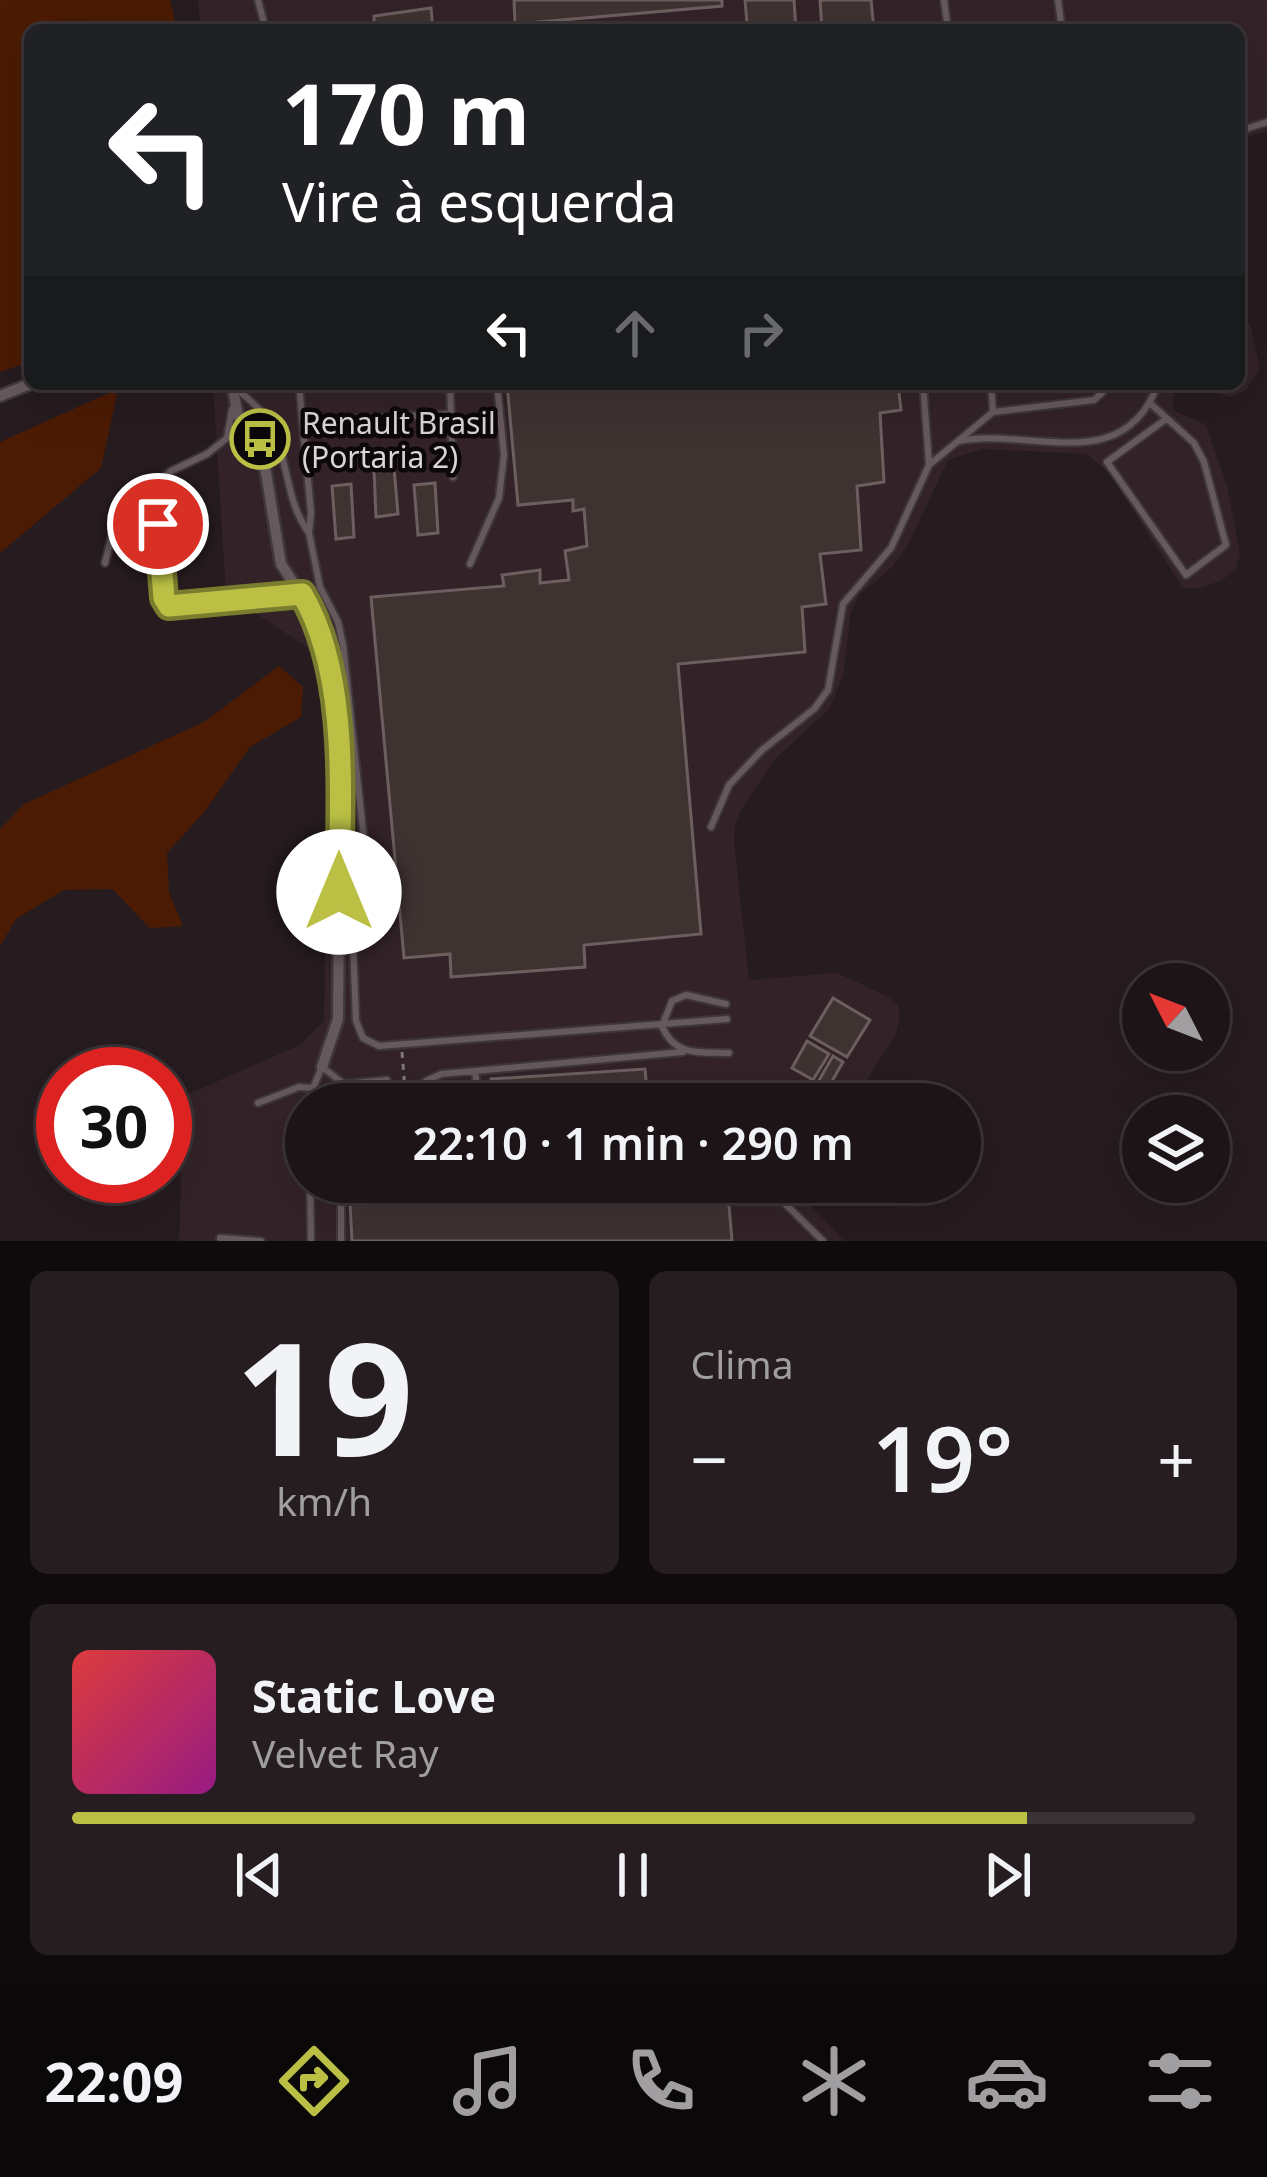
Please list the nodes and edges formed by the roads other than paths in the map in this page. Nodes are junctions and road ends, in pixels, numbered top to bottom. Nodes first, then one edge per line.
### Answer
1 (233, 390) edge
2 (238, 390) edge
3 (299, 390) edge
4 (450, 390) edge
5 (497, 390) edge
6 (923, 390) edge
7 (992, 390) edge
8 (1103, 390) edge
9 (1156, 390) edge
10 (234, 403) junction
11 (1151, 404) junction
12 (994, 412) junction
13 (452, 414) junction
14 (1166, 418) junction
15 (326, 420) dead end
16 (955, 441) junction
17 (929, 465) junction
18 (454, 477) dead end
19 (155, 487) junction
20 (309, 533) junction
21 (105, 563) dead end
22 (470, 564) dead end
23 (302, 594) junction
24 (711, 827) dead end
25 (726, 1004) dead end
26 (727, 1019) dead end
27 (662, 1026) junction
28 (683, 1052) junction
29 (729, 1053) dead end
30 (607, 1059) junction
31 (322, 1067) junction
32 (608, 1069) dead end
33 (475, 1071) junction
34 (387, 1080) dead end
35 (315, 1083) edge
36 (424, 1083) edge
37 (476, 1083) edge
38 (285, 1092) edge
39 (258, 1102) dead end
40 (309, 1203) edge
41 (341, 1203) edge
42 (784, 1203) edge
43 (220, 1238) edge
44 (262, 1241) edge
45 (310, 1241) edge
46 (341, 1241) edge
47 (823, 1241) edge

1 - 10 street
2 - 20 lane
3 - 20 lane
4 - 13 lane
5 - 22 lane
6 - 17 lane
7 - 12 lane
8 - 12 lane
9 - 11 lane
10 - 19 lane
10 - 23 street
11 - 14 lane
11 - 16 lane
12 - 16 lane
13 - 15 lane
13 - 18 lane
14 - 14 lane
16 - 17 lane
17 - 24 lane
19 - 21 lane
19 - 23 lane
20 - 27 lane
23 - 31 street
25 - 27 lane
26 - 27 lane
27 - 28 lane
28 - 29 lane
28 - 30 lane
30 - 32 lane
30 - 33 lane
31 - 34 lane
31 - 35 lane
33 - 36 lane
33 - 37 lane
38 - 39 lane
40 - 45 lane
41 - 46 lane
42 - 47 lane
43 - 44 lane

